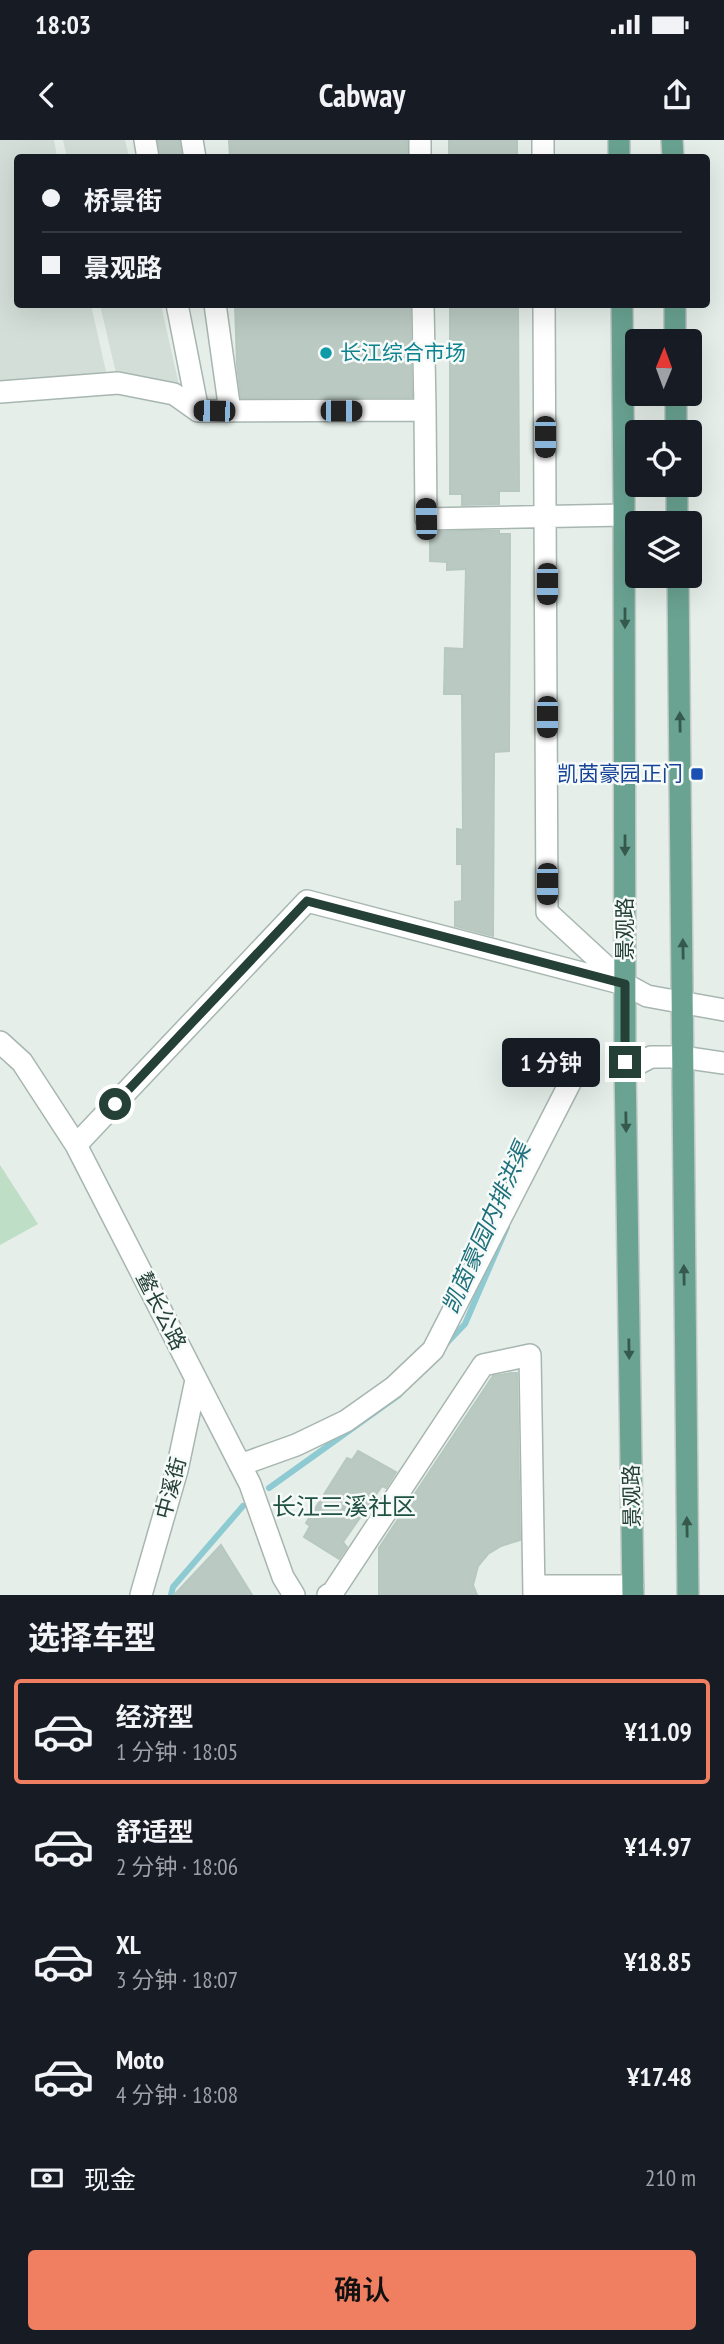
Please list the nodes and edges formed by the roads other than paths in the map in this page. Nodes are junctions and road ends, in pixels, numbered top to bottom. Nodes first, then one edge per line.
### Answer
1 (178, 308) edge
2 (216, 308) edge
3 (423, 308) edge
4 (544, 308) edge
5 (622, 308) edge
6 (675, 308) edge
7 (675, 329) edge
8 (0, 392) edge
9 (425, 410) junction
10 (198, 411) junction
11 (230, 411) junction
12 (625, 515) joint
13 (546, 517) junction
14 (625, 588) edge
15 (678, 588) edge
16 (625, 984) junction
17 (684, 1001) junction
18 (724, 1010) edge
19 (0, 1042) edge
20 (682, 1057) junction
21 (724, 1063) edge
22 (625, 1070) junction
23 (571, 1081) dead end
24 (76, 1145) junction
25 (196, 1380) junction
26 (240, 1465) junction
27 (534, 1590) edge
28 (633, 1591) edge
29 (141, 1595) edge
30 (294, 1595) edge
31 (328, 1595) edge
32 (688, 1595) edge

1 - 10 street
2 - 11 street
3 - 9 street
4 - 13 street
5 - 12 main road, 景观路
6 - 7 main road
8 - 10 street
9 - 11 street
9 - 13 street
10 - 11 street
12 - 13 street
13 - 16 street
14 -> 16 main road, 景观路
17 -> 15 main road
16 - 17 street
16 - 22 main road, 景观路
16 - 24 street
17 - 18 street
17 - 20 main road
19 - 24 street, 鳌长公路
20 - 21 street
20 - 22 street
32 -> 20 main road
22 -> 28 main road, 景观路
23 - 26 street
24 - 25 street, 鳌长公路
25 - 26 street, 鳌长公路
25 - 29 street, 中溪街
26 - 30 street, 鳌长公路
27 - 28 street
27 - 31 street

